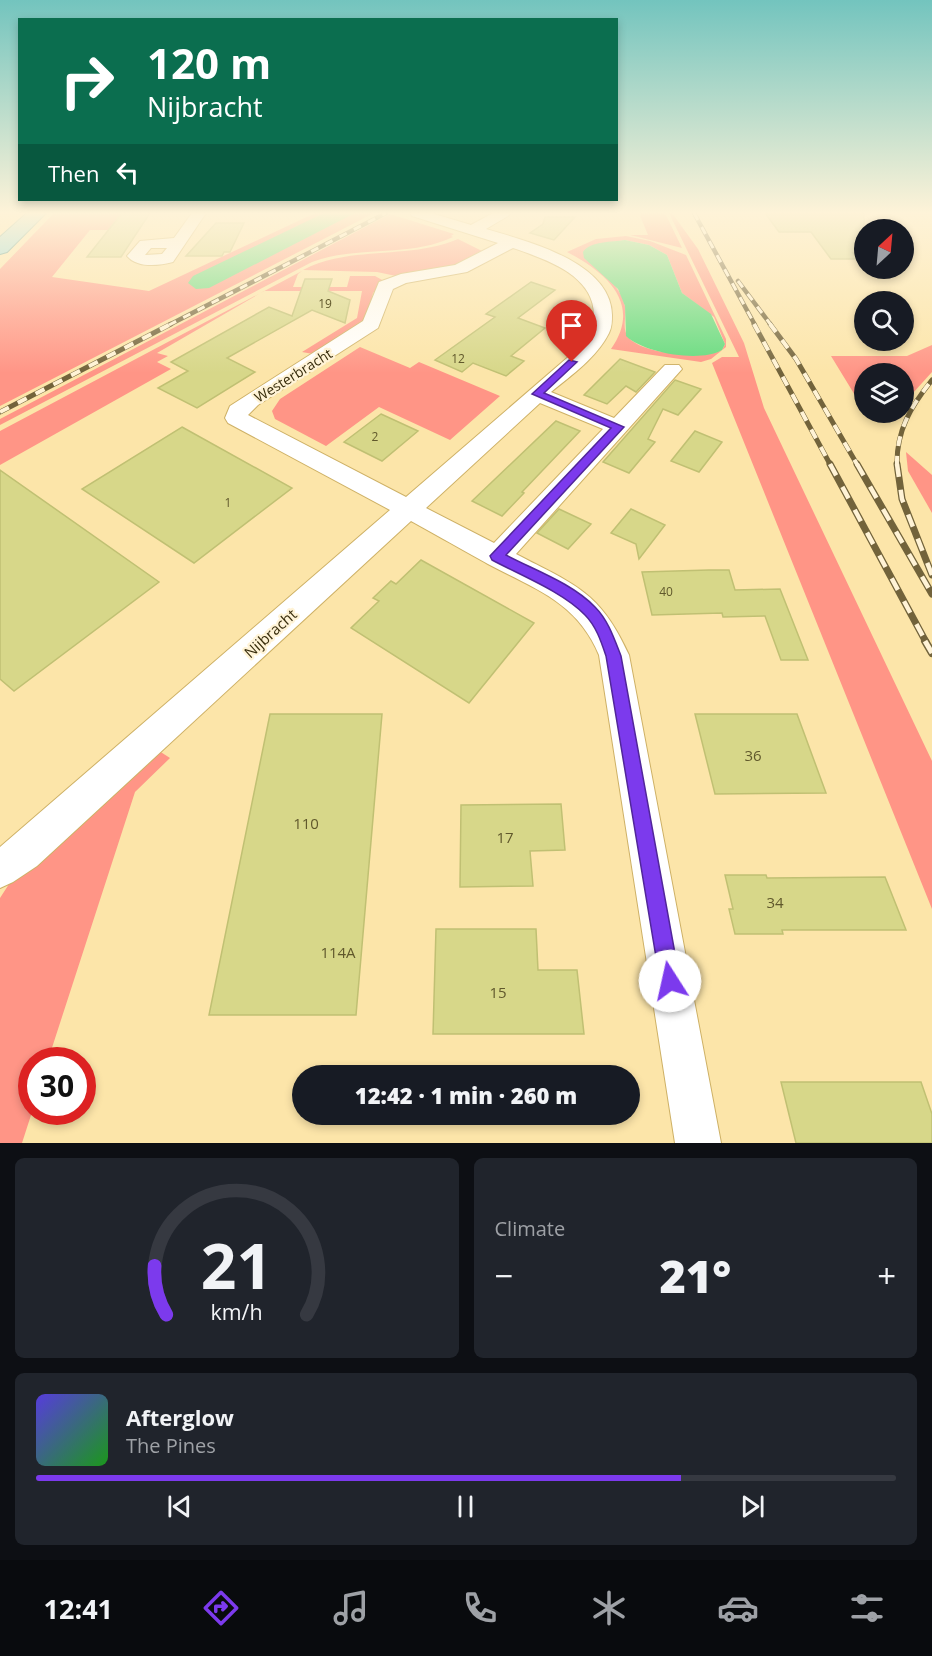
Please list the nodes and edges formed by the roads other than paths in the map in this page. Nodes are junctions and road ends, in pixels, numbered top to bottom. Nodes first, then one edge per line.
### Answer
1 (467, 266) edge
2 (569, 266) edge
3 (672, 369) dead end
4 (537, 394) junction
5 (618, 427) junction
6 (408, 510) junction
7 (497, 556) junction
8 (0, 869) edge
9 (698, 1143) edge

1 - 6 street, Westerbracht
2 - 4 street, Nijbracht
3 - 5 street
4 - 5 street
4 - 6 street, Nijbracht
5 - 7 street
6 - 7 street
6 - 8 street, Nijbracht
7 - 9 street

